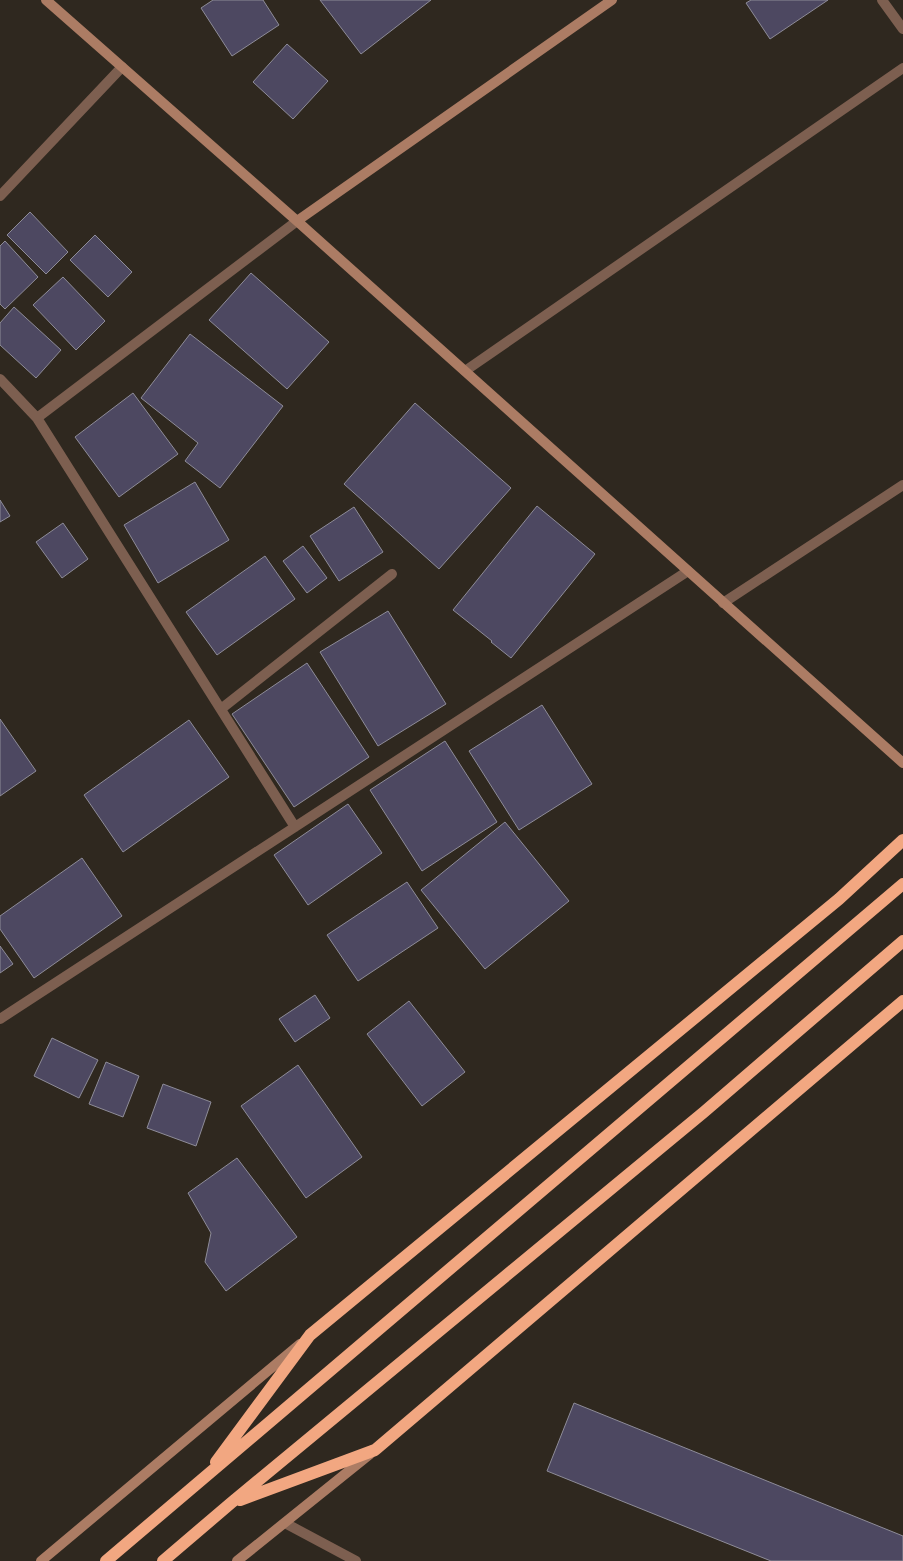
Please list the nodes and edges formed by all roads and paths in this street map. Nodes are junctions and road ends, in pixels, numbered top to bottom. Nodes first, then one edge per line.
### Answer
1 (46, 0) edge
2 (612, 0) edge
3 (882, 0) edge
4 (903, 29) edge
5 (122, 67) junction
6 (903, 68) edge
7 (0, 196) edge
8 (297, 221) junction
9 (465, 371) junction
10 (0, 379) edge
11 (37, 418) junction
12 (903, 485) edge
13 (688, 571) junction
14 (392, 574) dead end
15 (724, 603) junction
16 (221, 709) junction
17 (903, 763) edge
18 (295, 827) junction
19 (903, 840) edge
20 (903, 884) edge
21 (903, 941) edge
22 (903, 1001) edge
23 (0, 1019) edge
24 (310, 1335) junction
25 (375, 1450) junction
26 (204, 1479) junction
27 (231, 1503) junction
28 (285, 1523) junction
29 (41, 1561) edge
30 (106, 1561) edge
31 (163, 1561) edge
32 (237, 1561) edge
33 (356, 1561) edge

1 - 5 street
2 - 8 street
3 - 4 street
5 - 7 street
5 - 8 street
6 - 9 street
8 - 9 street
8 - 11 street
9 - 13 street
10 - 11 street
11 - 16 street
12 - 15 street
13 - 15 street
13 - 18 street
14 - 16 street
15 - 17 street
16 - 18 street
18 - 23 street
19 - 24 highway
20 - 26 highway
21 - 27 highway
22 - 25 highway
24 - 26 highway
24 - 29 street
25 - 27 highway
25 - 28 street
26 - 30 highway
27 - 31 highway
28 - 32 street
28 - 33 street

